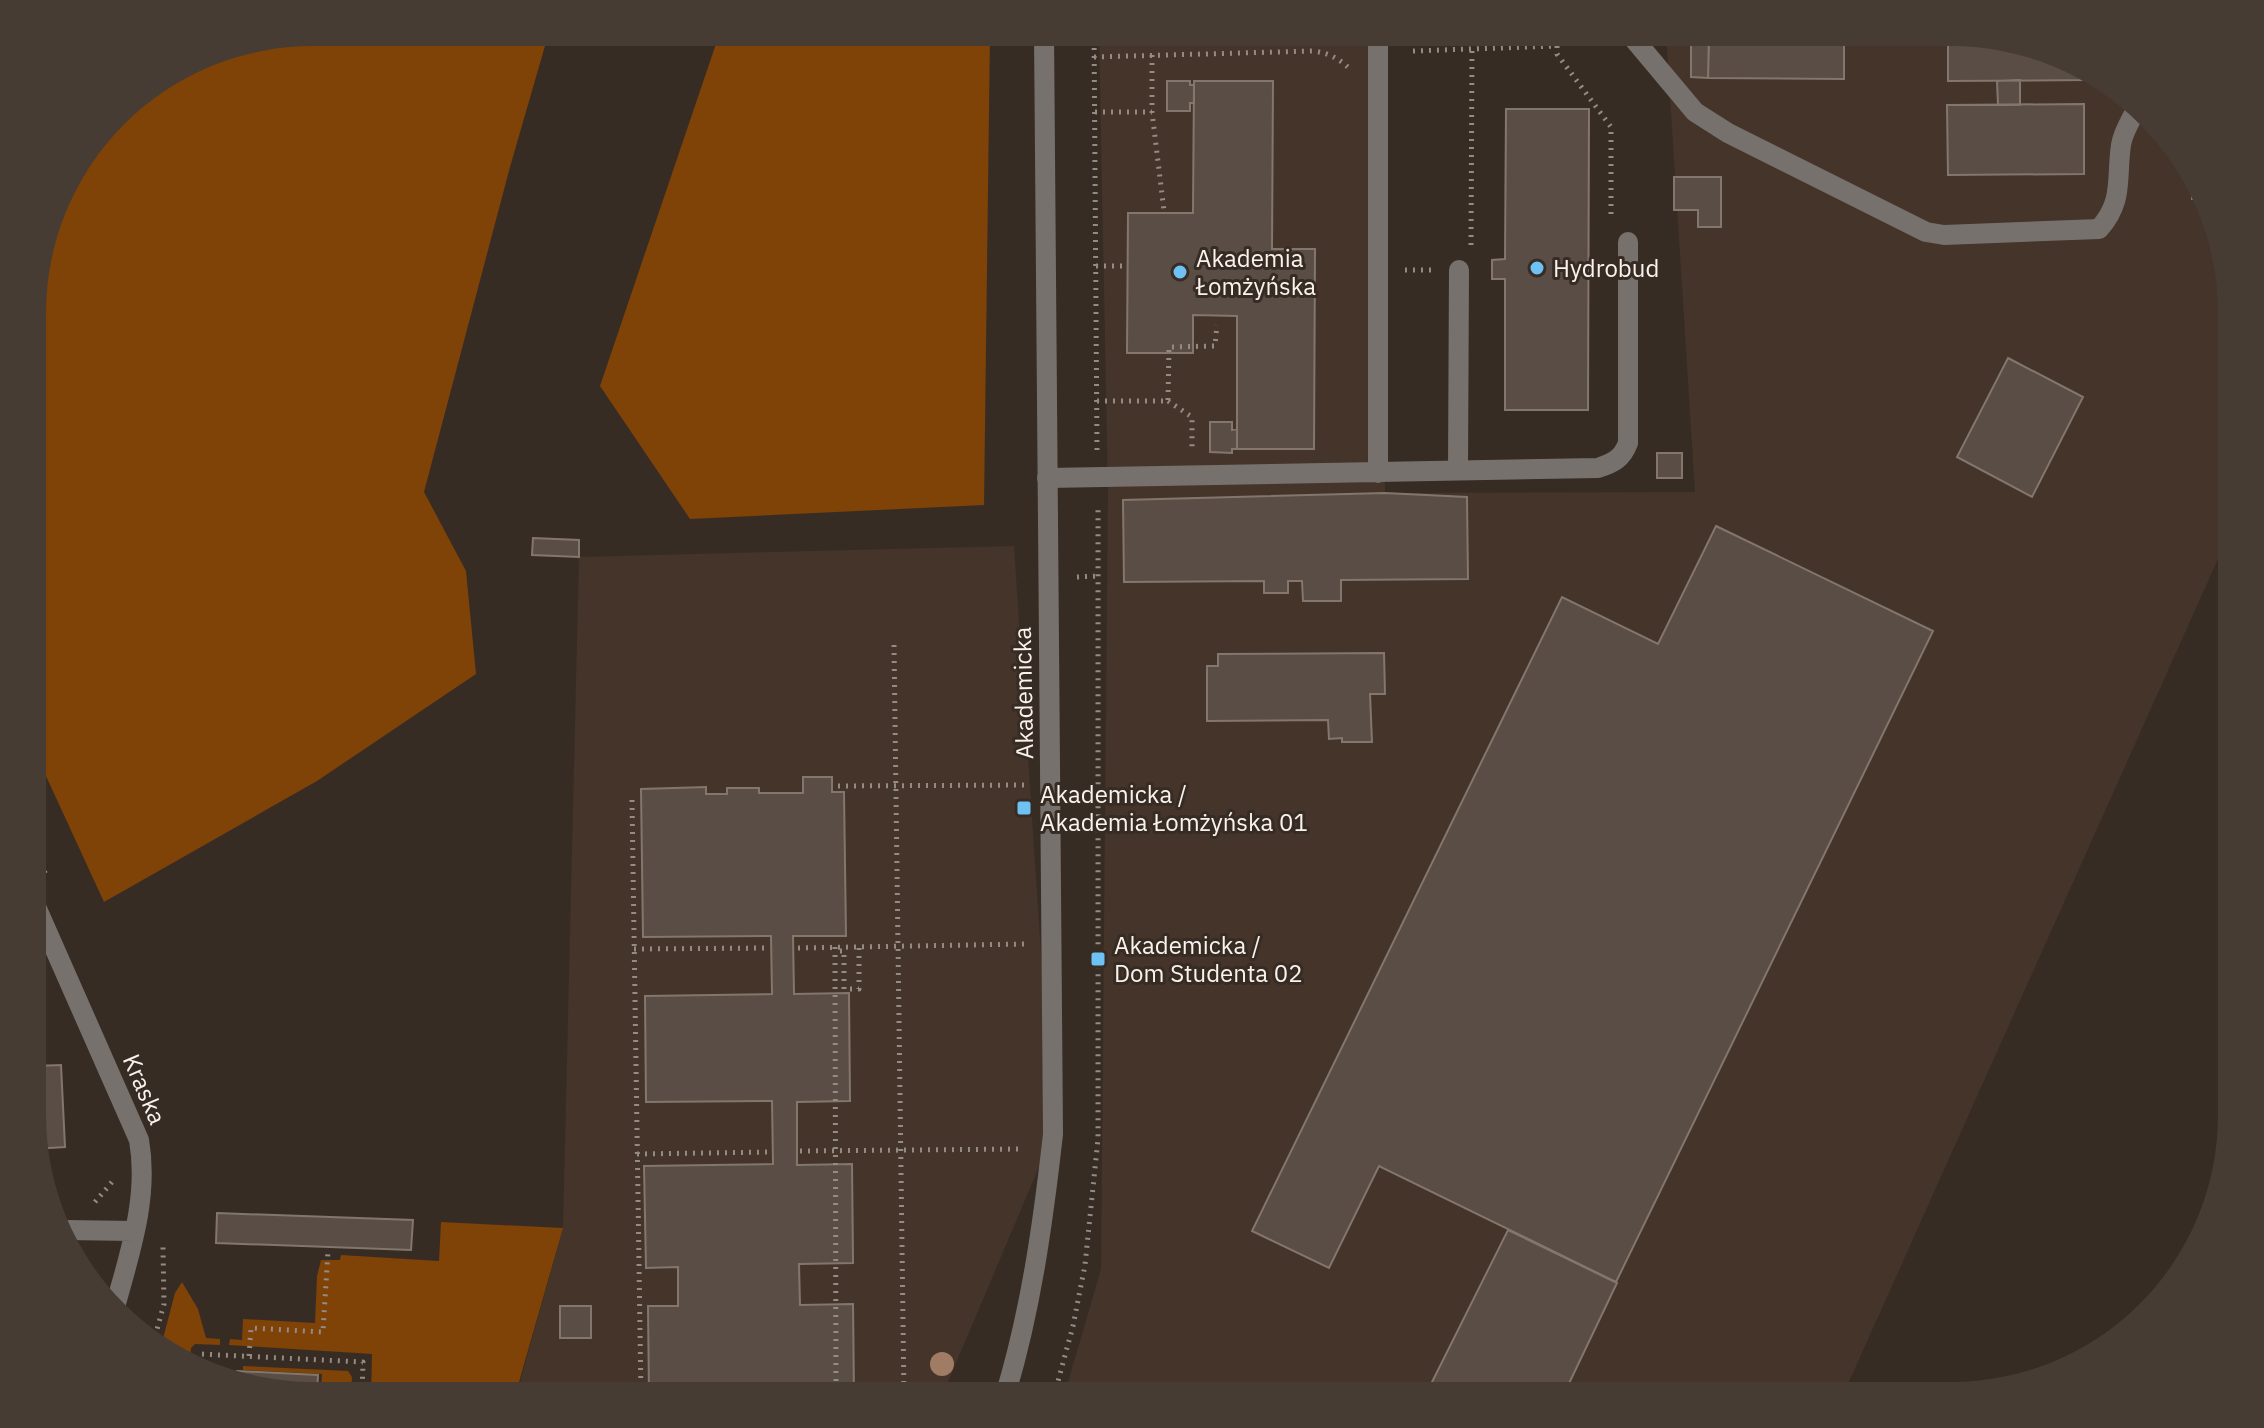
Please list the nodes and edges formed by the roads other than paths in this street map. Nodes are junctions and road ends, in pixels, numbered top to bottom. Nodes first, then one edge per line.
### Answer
1 (1378, 46) edge
2 (1648, 46) edge
3 (1044, 47) edge
4 (2132, 117) edge
5 (1628, 242) road end
6 (1459, 270) road end
7 (1458, 470) junction
8 (1378, 473) junction
9 (1047, 478) junction
10 (46, 929) edge
11 (73, 1230) edge
12 (134, 1231) junction
13 (118, 1297) edge
14 (1009, 1382) edge

1 - 8 street
2 - 4 street
3 - 9 street, Akademicka
5 - 7 street
6 - 7 street
7 - 8 street
8 - 9 street
9 - 14 street, Akademicka
10 - 12 street, Kraska
11 - 12 street
12 - 13 street, Kraska

